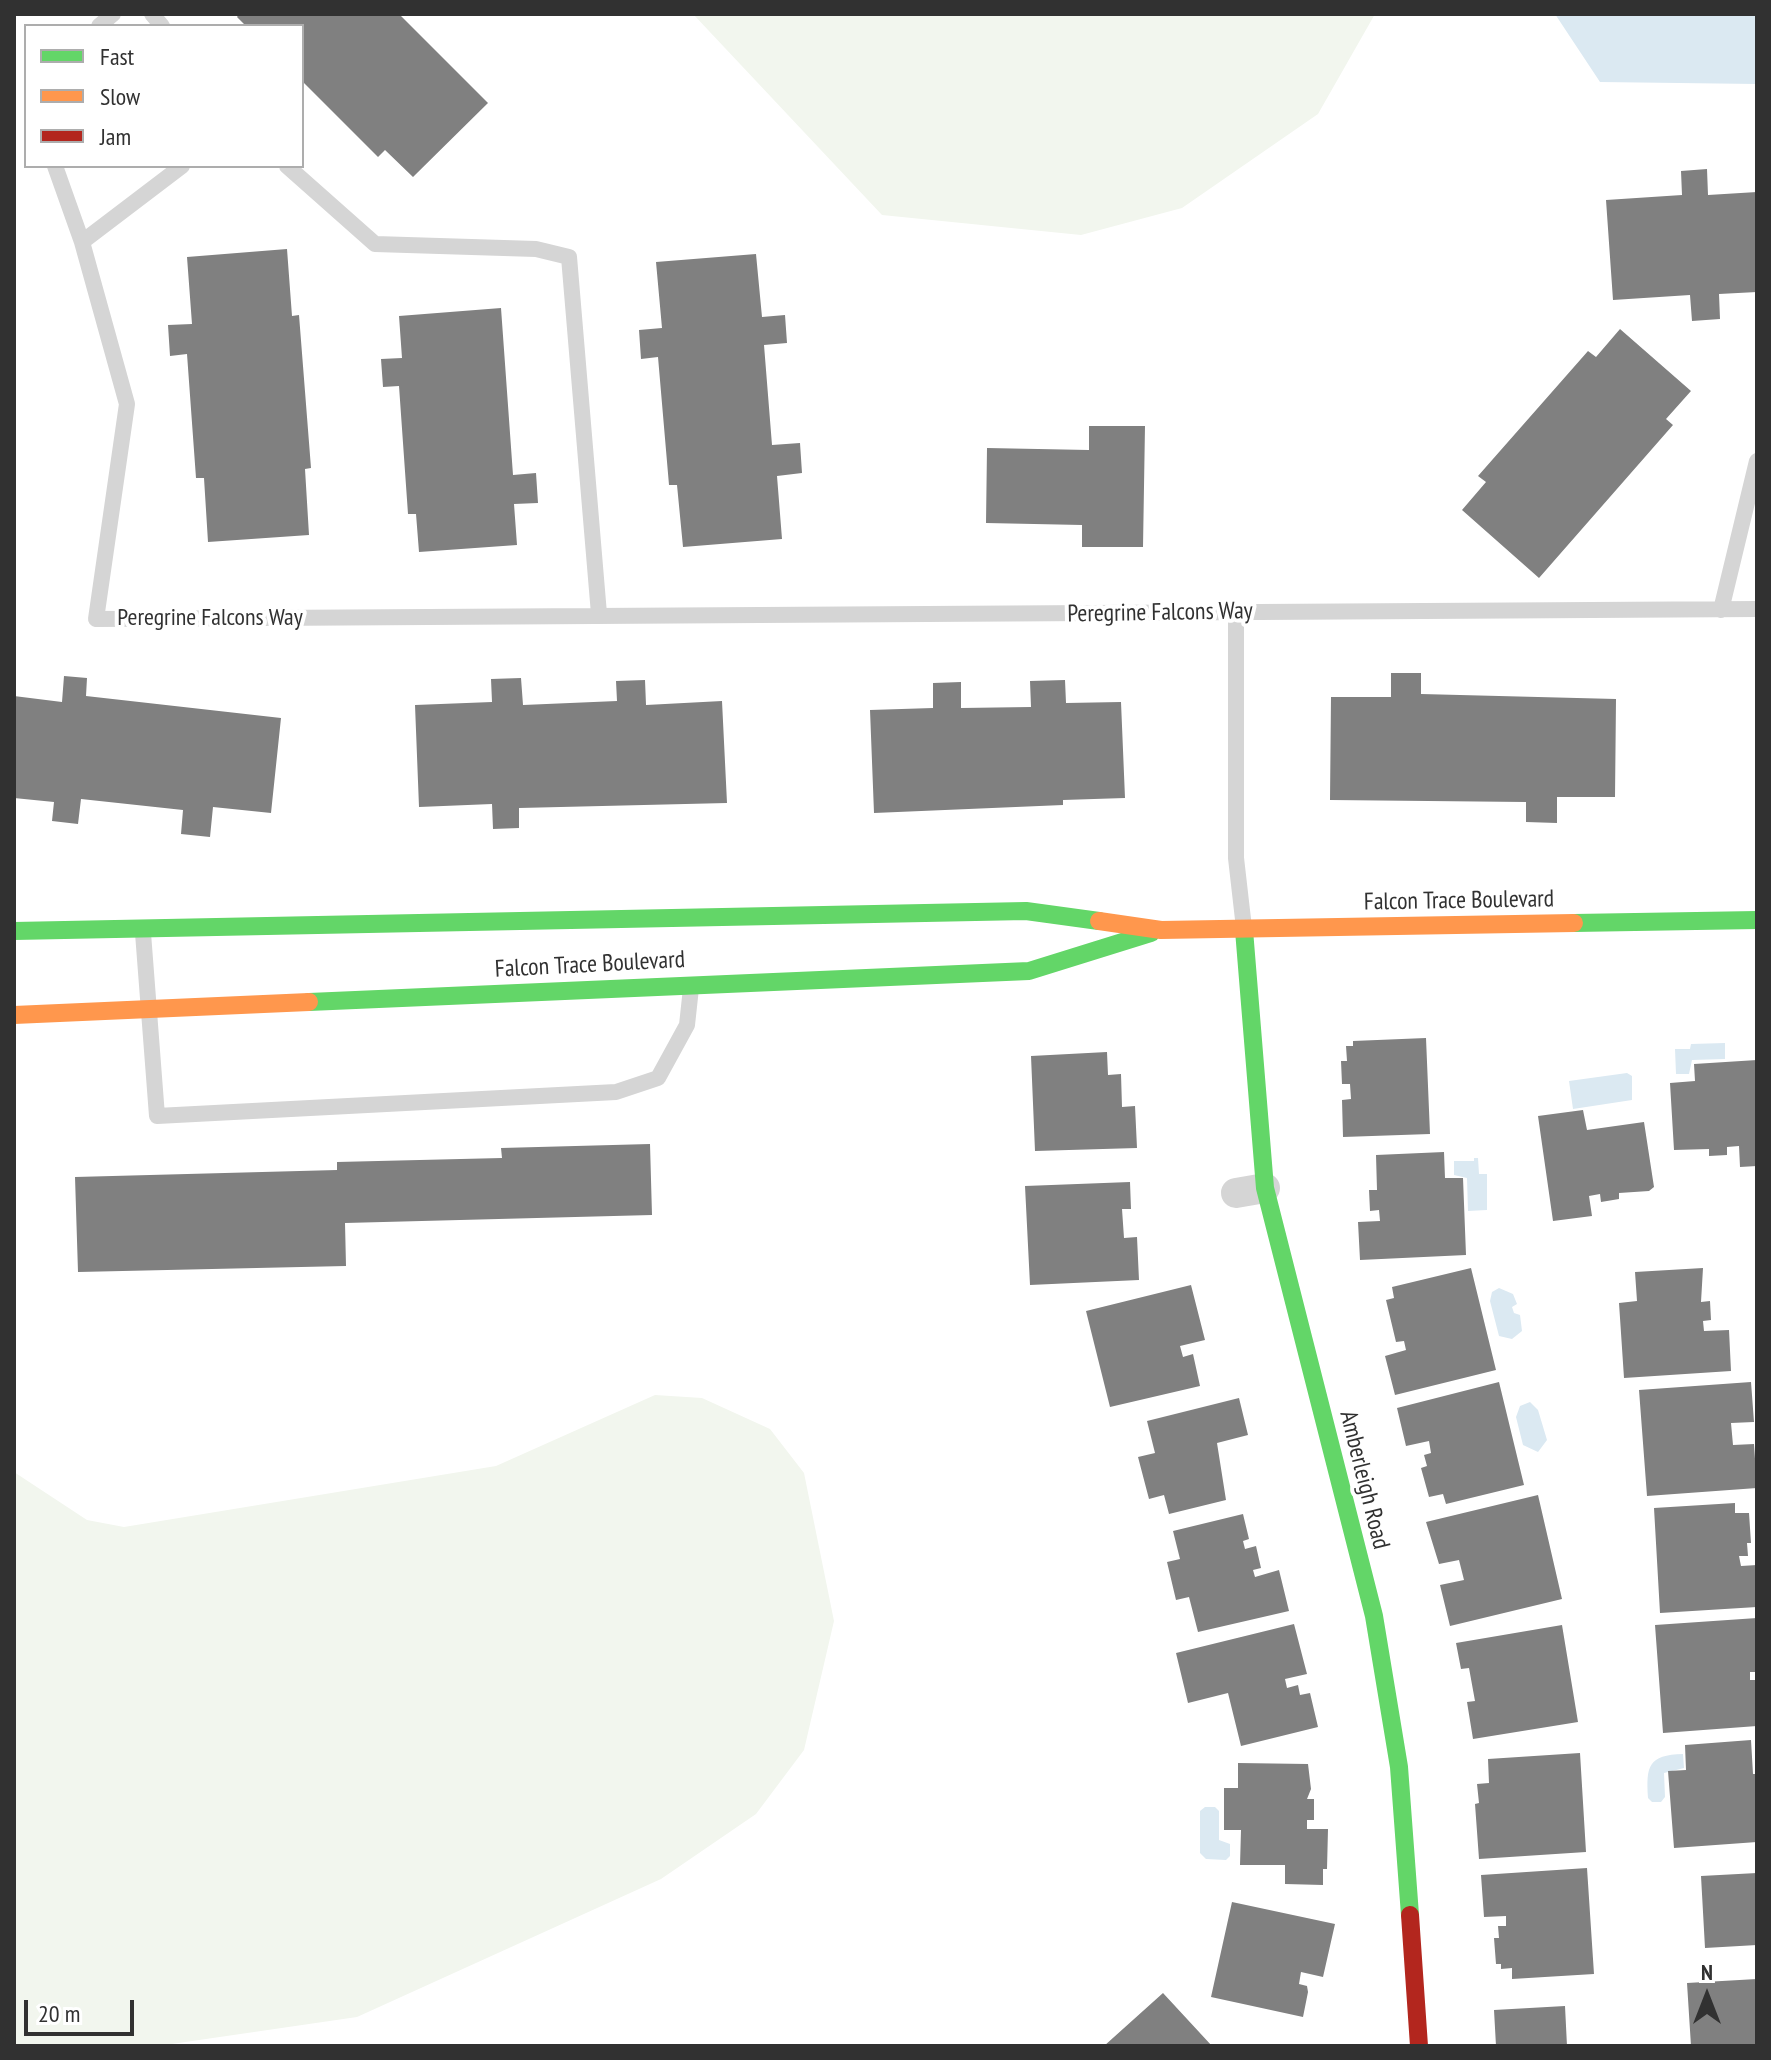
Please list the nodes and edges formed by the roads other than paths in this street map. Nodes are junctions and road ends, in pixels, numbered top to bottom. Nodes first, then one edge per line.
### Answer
1 (56, 168) edge
2 (179, 168) edge
3 (289, 168) edge
4 (82, 242) junction
5 (1757, 461) edge
6 (1757, 609) edge
7 (1721, 610) junction
8 (1236, 613) junction
9 (599, 614) junction
10 (1757, 920) edge
11 (1161, 930) junction
12 (1244, 930) junction
13 (14, 931) edge
14 (143, 931) junction
15 (691, 984) junction
16 (149, 1008) junction
17 (14, 1015) edge
18 (1419, 2046) edge

1 - 4 lane, Peregrine Falcons Way
2 - 4 lane
3 - 9 lane
4 - 9 lane, Peregrine Falcons Way
5 - 7 lane
6 - 7 lane, Peregrine Falcons Way
7 - 8 lane, Peregrine Falcons Way
8 - 9 lane, Peregrine Falcons Way
8 - 12 lane
10 - 12 street, Falcon Trace Boulevard
11 - 12 street, Falcon Trace Boulevard
11 - 14 street, Falcon Trace Boulevard
11 - 15 street, Falcon Trace Boulevard
12 - 18 street, Amberleigh Road
13 - 14 street, Falcon Trace Boulevard
14 - 16 lane
15 - 16 street, Falcon Trace Boulevard
15 - 16 lane
16 - 17 street, Falcon Trace Boulevard

